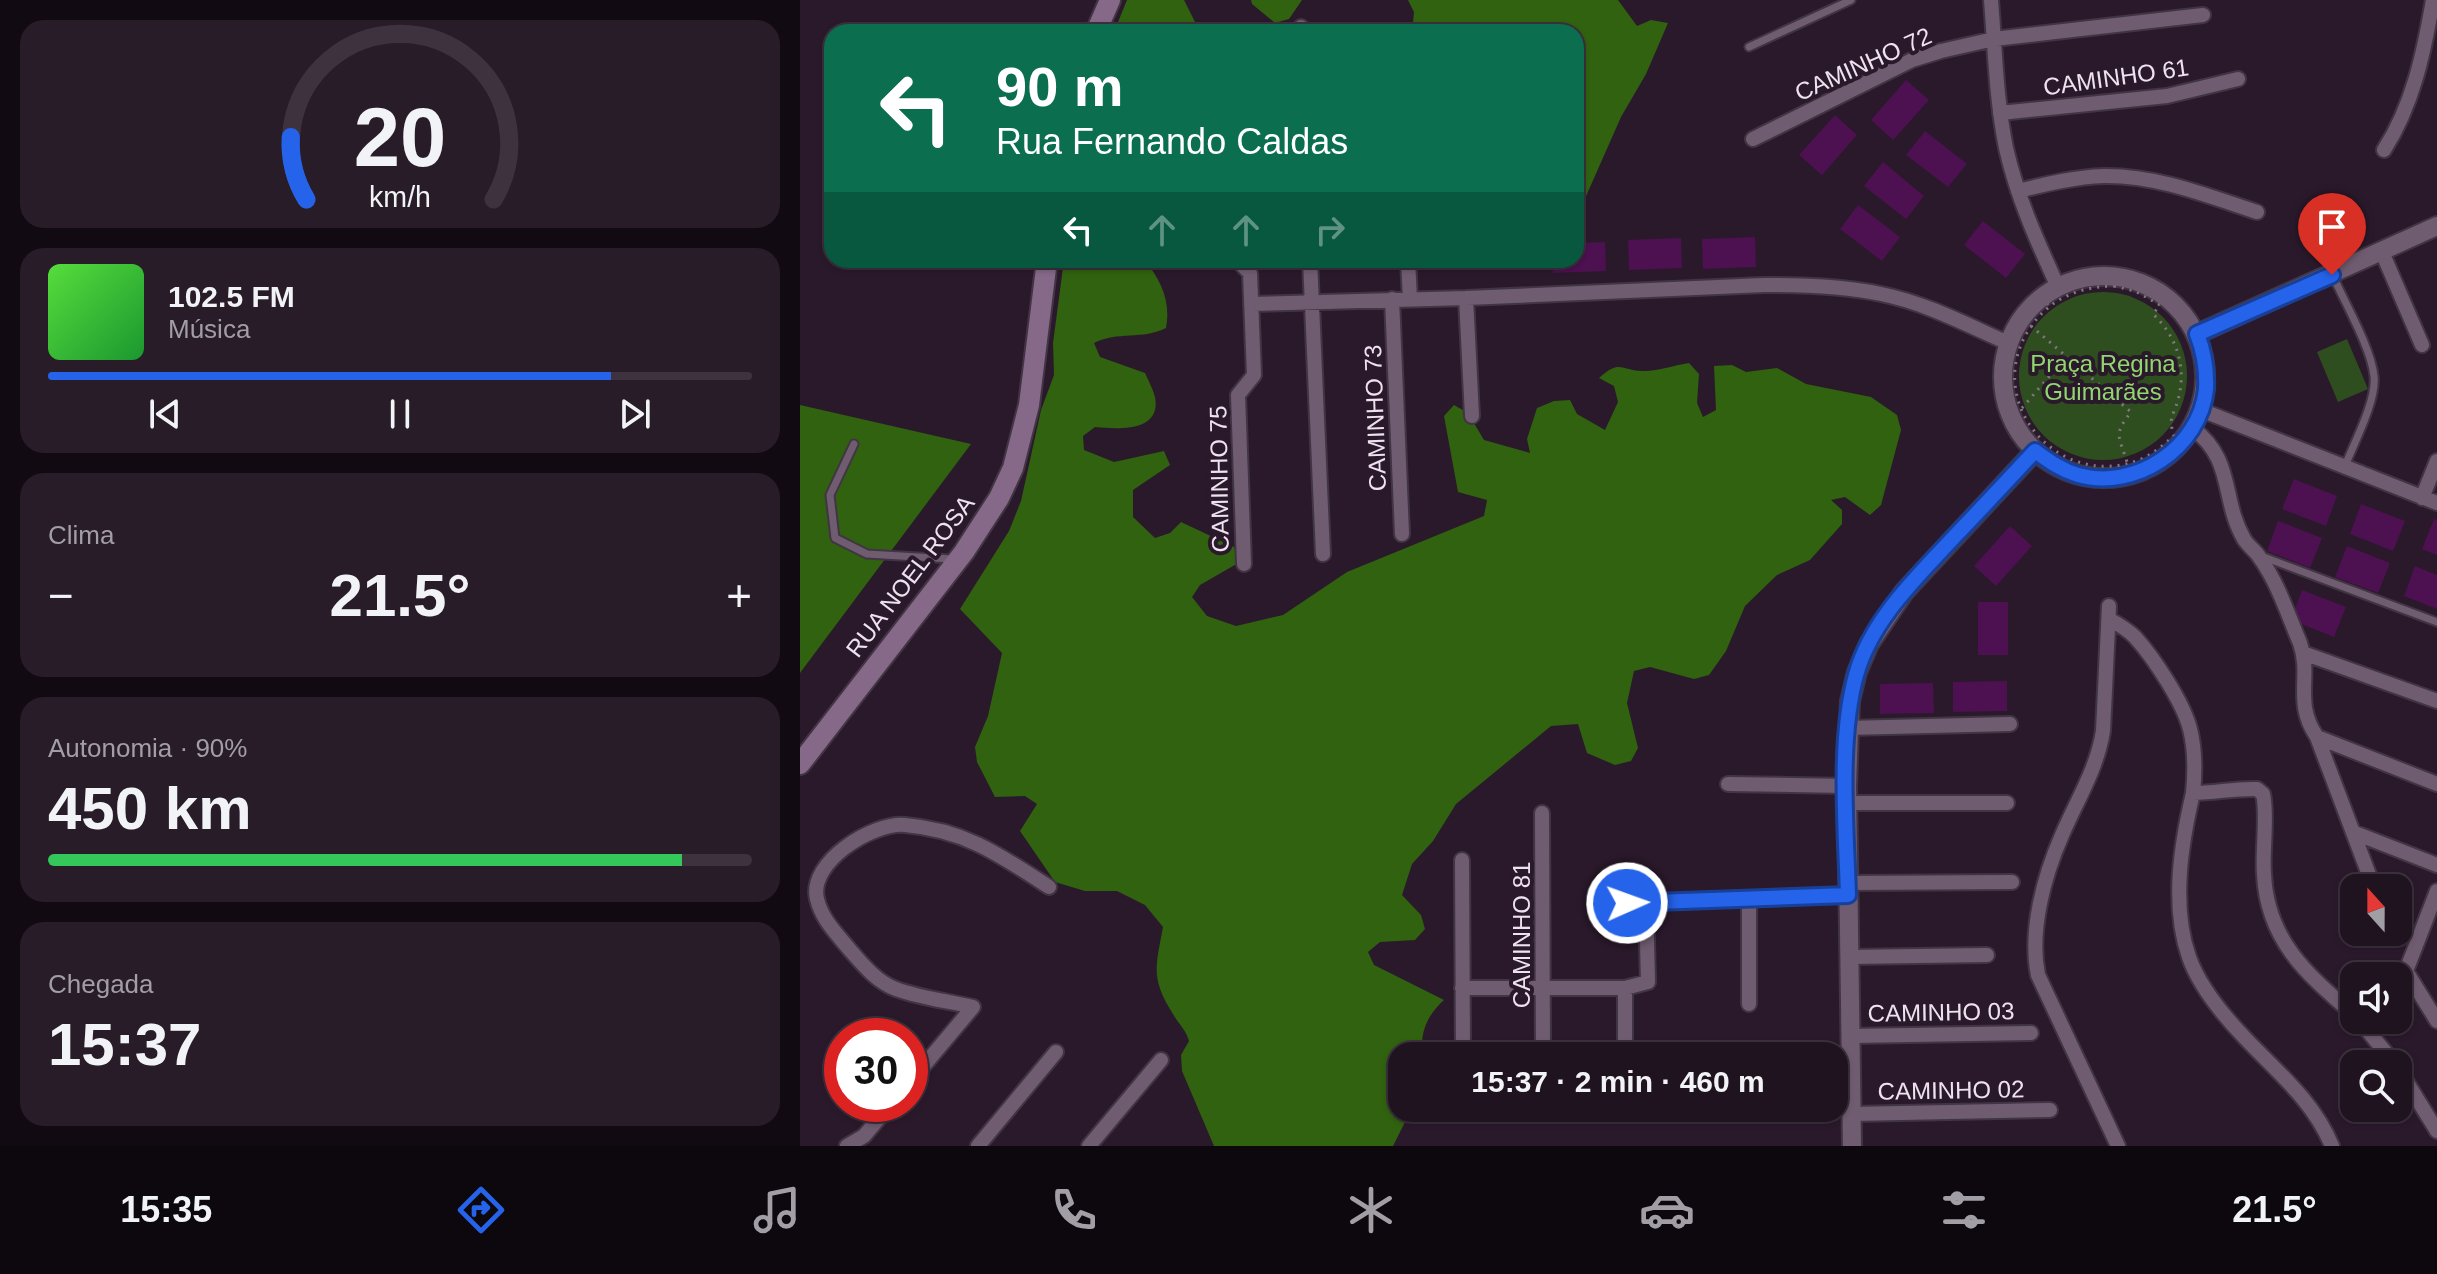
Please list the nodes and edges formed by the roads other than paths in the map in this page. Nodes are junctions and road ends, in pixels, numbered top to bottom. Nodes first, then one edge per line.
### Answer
1 (1110, 0) edge
2 (1851, 0) edge
3 (1991, 0) edge
4 (2433, 0) edge
5 (2203, 15) dead end
6 (1100, 24) edge
7 (1994, 39) junction
8 (1749, 47) dead end
9 (2238, 79) dead end
10 (2000, 113) junction
11 (1753, 139) dead end
12 (2384, 150) dead end
13 (2018, 191) junction
14 (2257, 212) dead end
15 (2437, 226) edge
16 (2382, 252) junction
17 (1046, 268) edge
18 (1245, 268) edge
19 (1310, 268) edge
20 (1408, 268) edge
21 (2332, 275) junction
22 (2058, 287) junction
23 (1466, 298) junction
24 (1392, 299) junction
25 (1410, 299) junction
26 (1312, 302) junction
27 (1251, 304) junction
28 (2197, 334) junction
29 (2008, 343) junction
30 (2422, 345) dead end
31 (2201, 410) junction
32 (1472, 416) dead end
33 (2192, 428) junction
34 (854, 444) dead end
35 (2035, 451) junction
36 (2437, 461) edge
37 (2344, 468) junction
38 (2422, 498) junction
39 (2437, 503) edge
40 (1402, 534) dead end
41 (1323, 554) dead end
42 (2259, 555) junction
43 (958, 559) junction
44 (1244, 564) dead end
45 (2437, 622) edge
46 (2303, 653) junction
47 (2437, 701) edge
48 (2010, 724) dead end
49 (1847, 728) junction
50 (2317, 737) junction
51 (800, 764) edge
52 (1728, 784) dead end
53 (2437, 784) edge
54 (2193, 793) junction
55 (1847, 795) junction
56 (2007, 803) dead end
57 (1542, 813) dead end
58 (2355, 833) junction
59 (1462, 860) dead end
60 (2437, 865) edge
61 (1624, 872) dead end
62 (2369, 874) edge
63 (2012, 882) dead end
64 (1049, 887) dead end
65 (1848, 889) junction
66 (2437, 891) edge
67 (1749, 899) junction
68 (1646, 902) junction
69 (1987, 955) dead end
70 (1849, 957) junction
71 (1462, 988) junction
72 (1543, 988) junction
73 (1625, 988) junction
74 (2340, 1003) edge
75 (1749, 1004) dead end
76 (2437, 1021) edge
77 (2031, 1033) dead end
78 (2371, 1034) edge
79 (1850, 1036) junction
80 (1463, 1042) edge
81 (1543, 1042) edge
82 (1625, 1042) edge
83 (2384, 1050) edge
84 (1056, 1052) dead end
85 (1161, 1060) dead end
86 (928, 1061) edge
87 (2412, 1090) edge
88 (2050, 1110) dead end
89 (1852, 1114) junction
90 (877, 1122) edge
91 (2437, 1131) edge
92 (862, 1141) edge
93 (847, 1146) edge
94 (978, 1146) edge
95 (1089, 1146) edge
96 (1852, 1146) edge
97 (2118, 1146) edge
98 (2332, 1146) edge

1 - 6 main road
2 - 8 lane
3 - 7 street
4 - 12 street
5 - 7 street, CAMINHO 72
7 - 10 street
7 - 11 street, CAMINHO 72
9 - 10 street, CAMINHO 61
10 - 13 street
13 - 14 street
13 - 22 street
15 - 16 street
16 - 21 street
16 - 30 street
17 - 43 main road, RUA NOEL ROSA
18 - 27 street, CAMINHO 75
19 - 26 street
20 - 25 street
21 - 28 street
21 - 37 lane
22 - 28 street
22 - 29 street
23 - 25 street
23 - 29 street
23 - 32 street
24 - 25 street
24 - 26 street
24 - 40 street, CAMINHO 73
26 - 27 street
26 - 41 street
27 - 44 street, CAMINHO 75
28 - 31 street
29 - 35 street
31 - 33 street
31 - 37 street
33 - 35 street
33 - 42 street
34 - 43 lane
35 - 49 street
36 - 38 street
37 - 38 street
38 - 39 street
42 - 45 lane
42 - 46 street
43 - 51 main road, RUA NOEL ROSA
46 - 47 street
46 - 50 street
48 - 49 street
49 - 55 street
50 - 53 street
50 - 58 street
52 - 55 street
54 - 74 street
54 - 97 street
54 - 98 street
55 - 56 street
55 - 65 street
57 - 72 street, CAMINHO 81
58 - 60 street
58 - 62 street
59 - 71 street
61 - 68 street
63 - 65 street
64 - 86 street
65 - 67 street
65 - 70 street
66 - 76 street
67 - 68 street
67 - 75 street
68 - 73 street
69 - 70 street
70 - 79 street
71 - 72 street
71 - 80 street
72 - 73 street
72 - 81 street, CAMINHO 81
73 - 82 street
77 - 79 street, CAMINHO 03
78 - 83 street
79 - 89 street
84 - 94 street
85 - 95 street
87 - 91 street
88 - 89 street, CAMINHO 02
89 - 96 street
90 - 92 street
92 - 93 street

